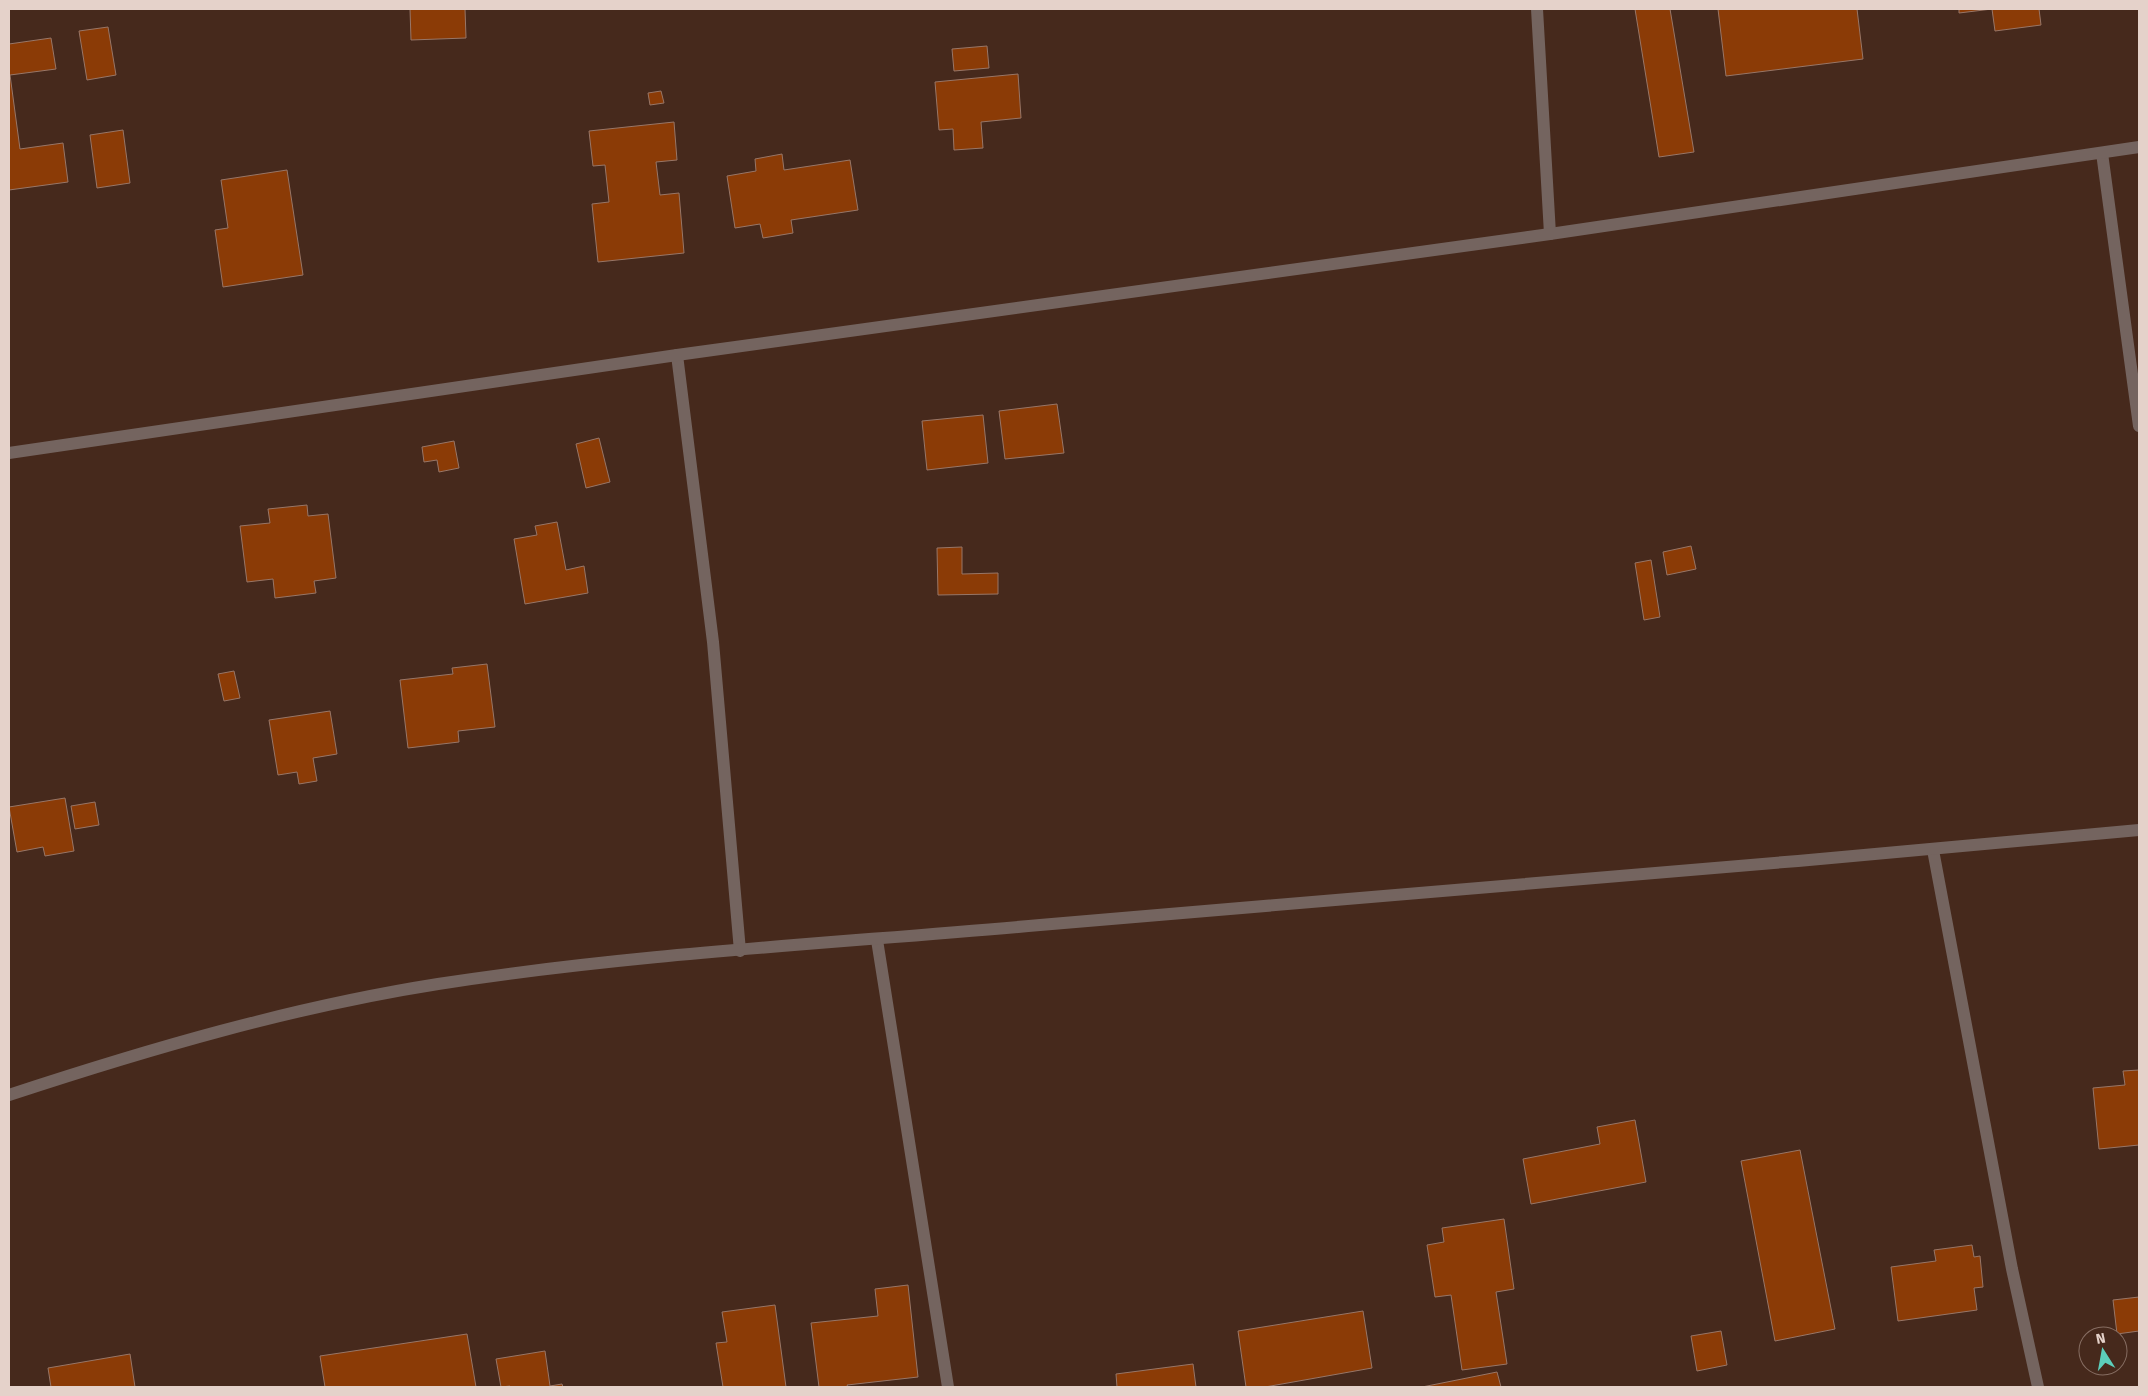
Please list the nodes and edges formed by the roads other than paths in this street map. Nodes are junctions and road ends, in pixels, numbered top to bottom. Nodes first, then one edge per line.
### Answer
1 (1537, 9) edge
2 (2139, 147) edge
3 (2102, 152) junction
4 (1550, 234) junction
5 (677, 355) junction
6 (2139, 426) edge
7 (9, 453) edge
8 (2139, 830) edge
9 (1934, 850) junction
10 (877, 940) junction
11 (740, 951) junction
12 (9, 1094) edge
13 (948, 1387) edge
14 (2038, 1387) edge

1 - 4 street
2 - 3 street
3 - 4 street
3 - 6 street
4 - 5 street
5 - 7 street
5 - 11 street
8 - 9 street
9 - 10 street
9 - 14 street
10 - 11 street
10 - 13 street
11 - 12 street

